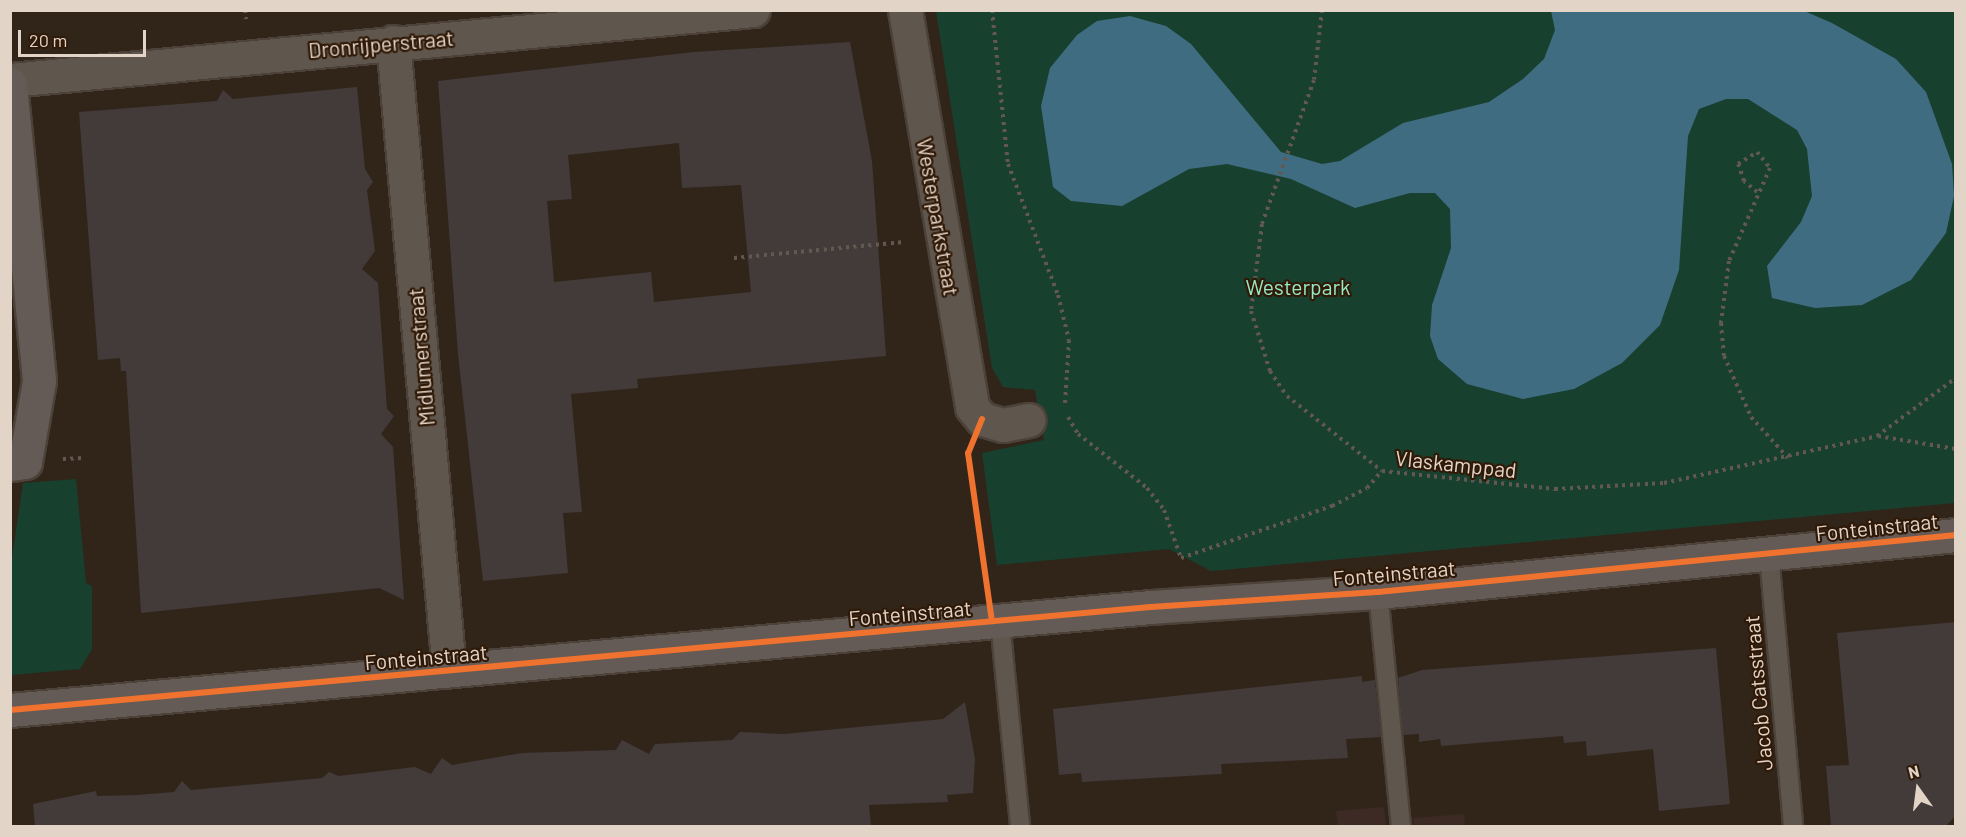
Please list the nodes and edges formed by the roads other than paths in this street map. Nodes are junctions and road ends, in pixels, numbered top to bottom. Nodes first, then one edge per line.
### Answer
1 (753, 10) edge
2 (904, 10) edge
3 (393, 42) junction
4 (10, 82) edge
5 (1029, 420) road end
6 (18, 463) edge
7 (1956, 535) edge
8 (1768, 555) junction
9 (1378, 592) junction
10 (1000, 621) junction
11 (449, 671) junction
12 (10, 710) edge
13 (1020, 826) edge
14 (1401, 826) edge
15 (1793, 826) edge

1 - 3 street, Dronrijperstraat
2 - 5 street, Westerparkstraat
3 - 4 street, Dronrijperstraat
3 - 11 street, Midlumerstraat
4 - 6 street
7 - 8 street, Fonteinstraat
8 - 9 street, Fonteinstraat
8 - 15 lane, Jacob Catsstraat
9 - 10 street, Fonteinstraat
9 - 14 lane
10 - 11 street, Fonteinstraat
10 - 13 lane
11 - 12 street, Fonteinstraat

